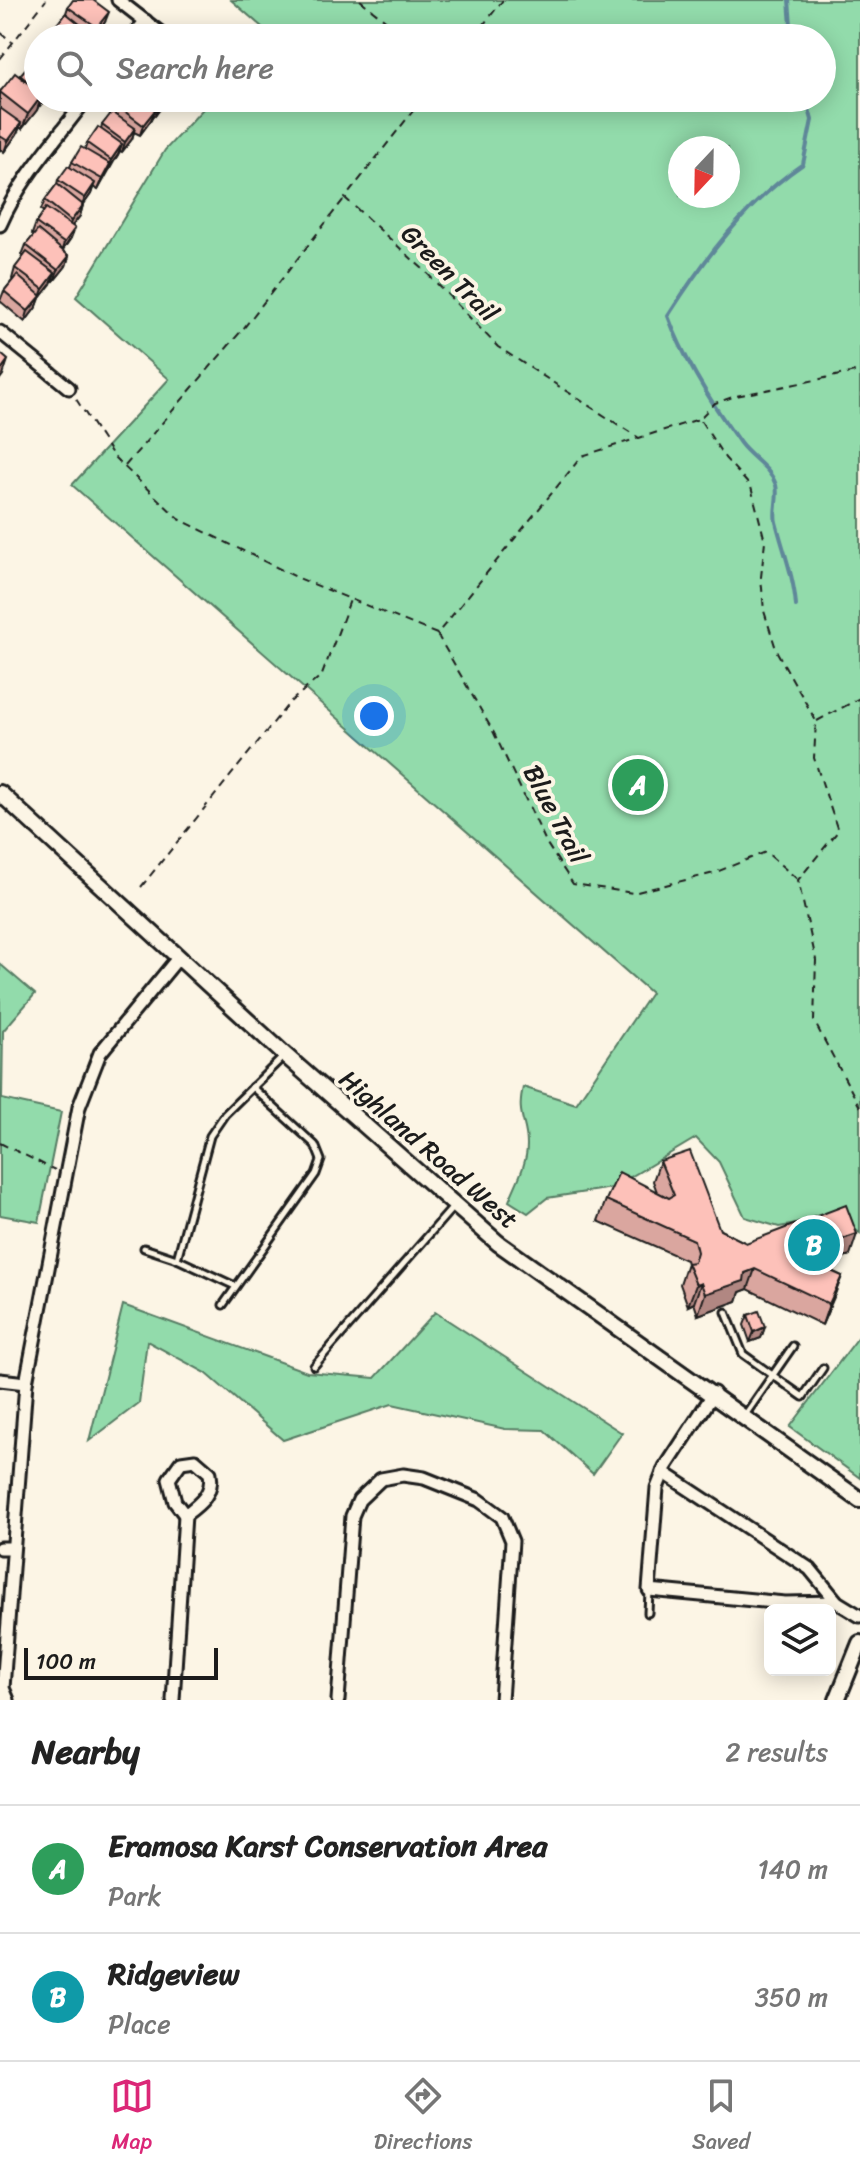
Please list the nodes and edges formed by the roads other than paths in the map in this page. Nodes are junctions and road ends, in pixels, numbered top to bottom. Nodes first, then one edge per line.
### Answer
1 (118, 0) edge
2 (146, 21) junction
3 (143, 24) edge
4 (150, 24) edge
5 (77, 112) edge
6 (0, 225) edge
7 (0, 332) edge
8 (69, 388) road end
9 (0, 793) edge
10 (178, 958) junction
11 (285, 1055) junction
12 (252, 1087) junction
13 (455, 1206) junction
14 (144, 1248) dead end
15 (177, 1259) junction
16 (235, 1286) junction
17 (223, 1305) dead end
18 (726, 1312) dead end
19 (793, 1346) dead end
20 (314, 1366) dead end
21 (823, 1368) dead end
22 (773, 1375) junction
23 (0, 1380) edge
24 (26, 1383) junction
25 (714, 1393) junction
26 (745, 1416) junction
27 (663, 1472) junction
28 (860, 1500) edge
29 (185, 1515) junction
30 (0, 1548) edge
31 (13, 1548) junction
32 (649, 1590) junction
33 (837, 1602) junction
34 (648, 1613) dead end
35 (860, 1616) edge
36 (860, 1643) edge
37 (8, 1700) edge
38 (173, 1700) edge
39 (338, 1700) edge
40 (501, 1700) edge
41 (837, 1700) edge

1 - 2 street
2 - 3 street
2 - 4 street
5 - 6 street
7 - 8 street
9 - 10 street, Highland Road West
10 - 11 street, Highland Road West
10 - 24 street
11 - 12 lane
11 - 13 street, Highland Road West
12 - 15 lane
12 - 16 lane
13 - 20 lane
13 - 25 street, Highland Road West
14 - 15 lane
15 - 16 lane
16 - 17 lane
18 - 22 lane
19 - 22 lane
21 - 22 lane
22 - 26 lane
23 - 24 street
24 - 31 street
25 - 26 street, Highland Road West
25 - 27 street
26 - 28 street, Highland Road West
27 - 32 street
27 - 33 street
29 - 29 street
29 - 38 street
30 - 31 street
31 - 37 street
32 - 33 street
32 - 34 lane
33 - 35 street
36 - 41 street
39 - 40 street

